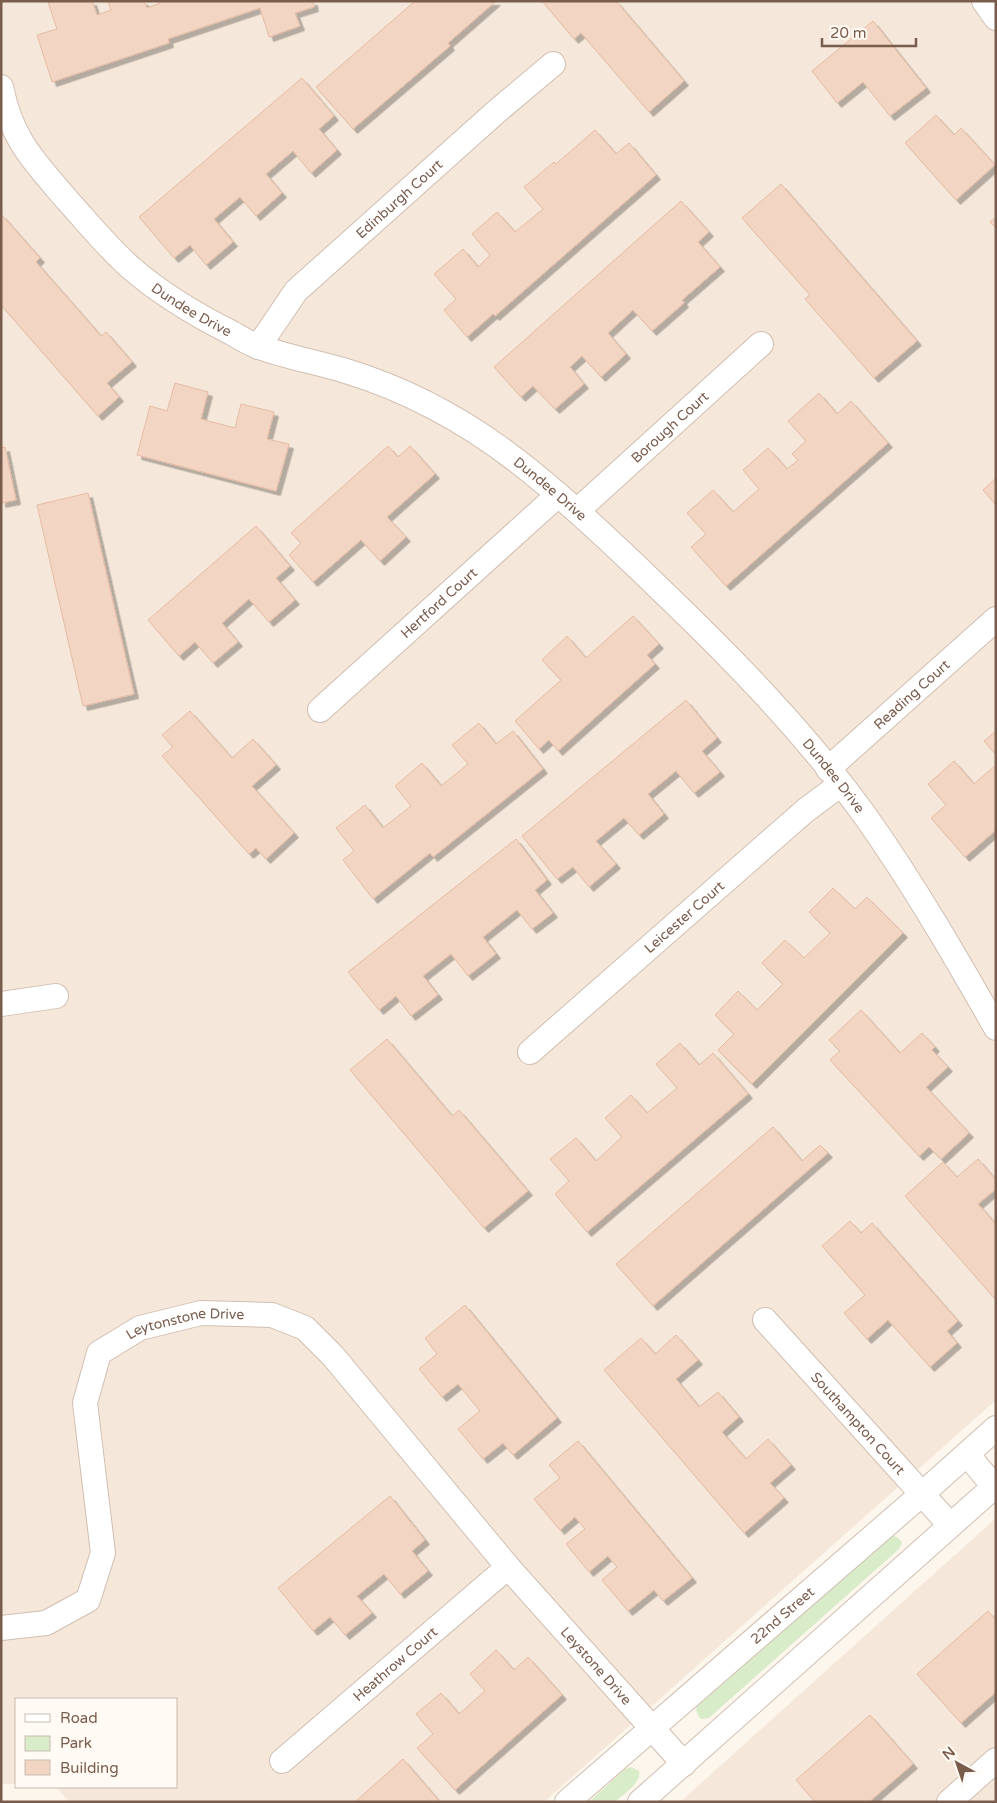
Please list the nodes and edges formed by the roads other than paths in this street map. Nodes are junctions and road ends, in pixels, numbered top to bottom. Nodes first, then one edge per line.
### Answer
1 (984, 1) edge
2 (996, 18) edge
3 (553, 64) dead end
4 (1, 87) edge
5 (761, 344) dead end
6 (258, 347) junction
7 (558, 495) junction
8 (577, 511) junction
9 (996, 619) edge
10 (320, 710) dead end
11 (834, 776) junction
12 (56, 996) dead end
13 (1, 1004) edge
14 (996, 1028) edge
15 (530, 1052) dead end
16 (765, 1320) dead end
17 (996, 1428) edge
18 (967, 1454) junction
19 (995, 1487) edge
20 (922, 1494) junction
21 (950, 1526) junction
22 (508, 1568) junction
23 (1, 1628) edge
24 (652, 1727) junction
25 (996, 1760) edge
26 (282, 1761) dead end
27 (684, 1764) junction
28 (568, 1802) edge
29 (640, 1802) edge
30 (948, 1802) edge

1 - 2 street
3 - 6 street, Edinburgh Court
4 - 6 street, Dundee Drive
5 - 8 street, Borough Court
6 - 7 street, Dundee Drive
7 - 8 street, Dundee Drive
7 - 10 street, Hertford Court
8 - 11 street, Dundee Drive
9 - 11 street, Reading Court
11 - 14 street, Dundee Drive
11 - 15 street, Leicester Court
12 - 13 street
16 - 20 street, Southampton Court
17 - 18 street, 22nd Street
18 - 19 street
18 - 20 street, 22nd Street
19 - 21 street
20 - 21 street, Southampton Court
20 - 24 street, 22nd Street
21 - 27 street
22 - 23 street, Leytonstone Drive
22 - 24 street, Leystone Drive
22 - 26 street, Heathrow Court
24 - 27 street, Leystone Drive
24 - 28 street, 22nd Street
25 - 30 street
27 - 29 street

